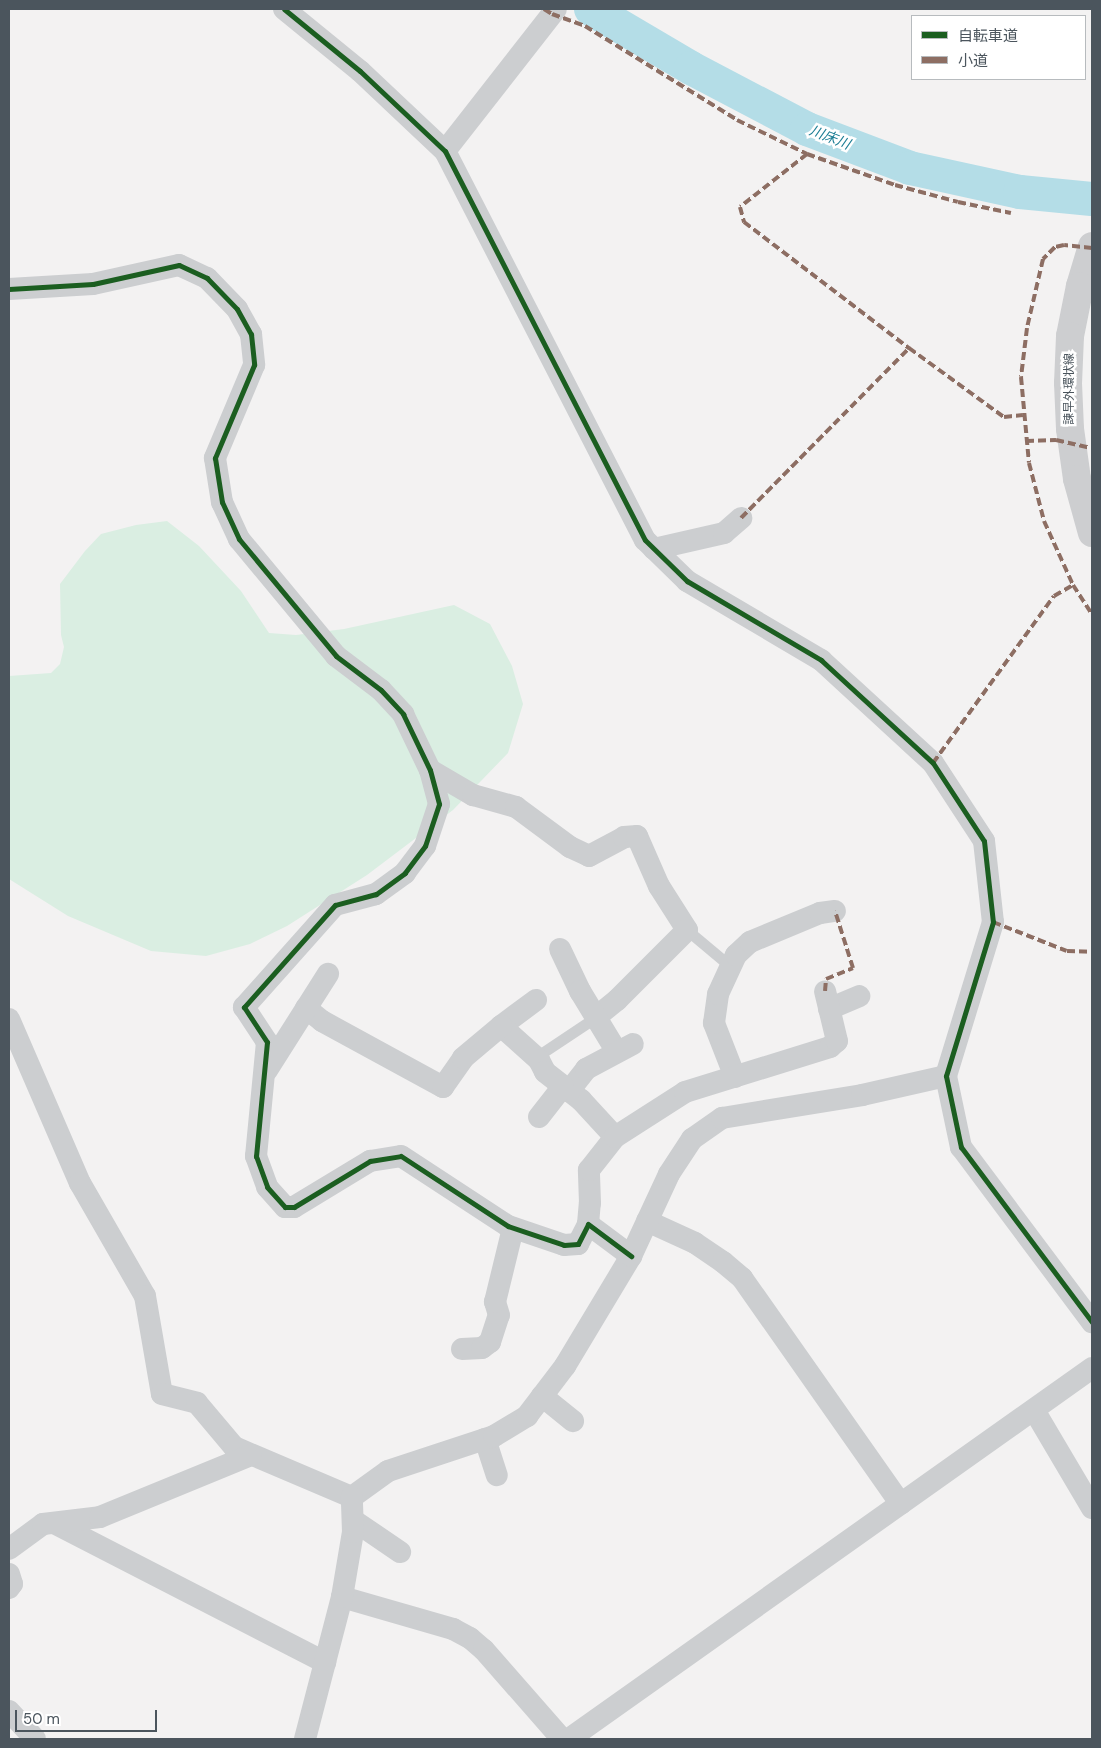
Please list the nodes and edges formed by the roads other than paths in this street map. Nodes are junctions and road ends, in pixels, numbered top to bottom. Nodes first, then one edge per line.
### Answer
1 (284, 9) edge
2 (554, 11) edge
3 (445, 151) junction
4 (1092, 246) edge
5 (9, 289) edge
6 (741, 518) dead end
7 (1092, 533) edge
8 (654, 549) junction
9 (430, 770) junction
10 (835, 911) dead end
11 (687, 930) junction
12 (560, 949) dead end
13 (730, 966) junction
14 (328, 974) dead end
15 (859, 996) dead end
16 (536, 1000) dead end
17 (306, 1008) junction
18 (596, 1017) junction
19 (9, 1019) edge
20 (501, 1026) junction
21 (536, 1057) junction
22 (264, 1074) junction
23 (946, 1076) junction
24 (736, 1077) junction
25 (566, 1088) junction
26 (539, 1117) dead end
27 (615, 1137) junction
28 (647, 1221) junction
29 (588, 1224) junction
30 (514, 1228) junction
31 (631, 1256) junction
32 (1092, 1322) edge
33 (462, 1349) dead end
34 (1092, 1368) edge
35 (542, 1396) junction
36 (1034, 1410) junction
37 (573, 1421) dead end
38 (485, 1439) junction
39 (250, 1455) junction
40 (497, 1475) dead end
41 (352, 1497) junction
42 (901, 1504) junction
43 (1092, 1508) edge
44 (353, 1520) junction
45 (54, 1523) junction
46 (9, 1549) edge
47 (400, 1552) dead end
48 (9, 1574) edge
49 (9, 1588) edge
50 (342, 1597) junction
51 (325, 1662) junction
52 (9, 1712) edge
53 (35, 1739) edge
54 (305, 1739) edge
55 (562, 1739) edge
56 (569, 1739) edge

1 - 3 street
2 - 3 street
3 - 8 street
4 - 7 main road, 諫早外環状線
5 - 9 street
6 - 8 street
8 - 23 street
9 - 11 street
9 - 22 street
10 - 13 street
11 - 13 lane
11 - 18 street
12 - 18 street
13 - 24 street
14 - 17 street
15 - 24 street
16 - 20 street
17 - 20 street
17 - 22 street
18 - 21 lane
18 - 25 street
19 - 39 street
20 - 21 street
21 - 25 street
22 - 30 street
23 - 28 street
23 - 32 street
24 - 27 street
25 - 26 street
25 - 27 street
27 - 29 street
28 - 31 street
28 - 42 street
29 - 30 street
29 - 31 street
30 - 33 street
31 - 35 street
34 - 36 street
35 - 37 street
35 - 38 street
36 - 42 street
36 - 43 street
38 - 40 street
38 - 41 street
39 - 41 street
39 - 45 street
41 - 44 street
42 - 56 street
44 - 47 street
44 - 50 street
45 - 46 street
45 - 51 street
48 - 49 street
50 - 51 street
50 - 55 street
51 - 54 street
52 - 53 street

